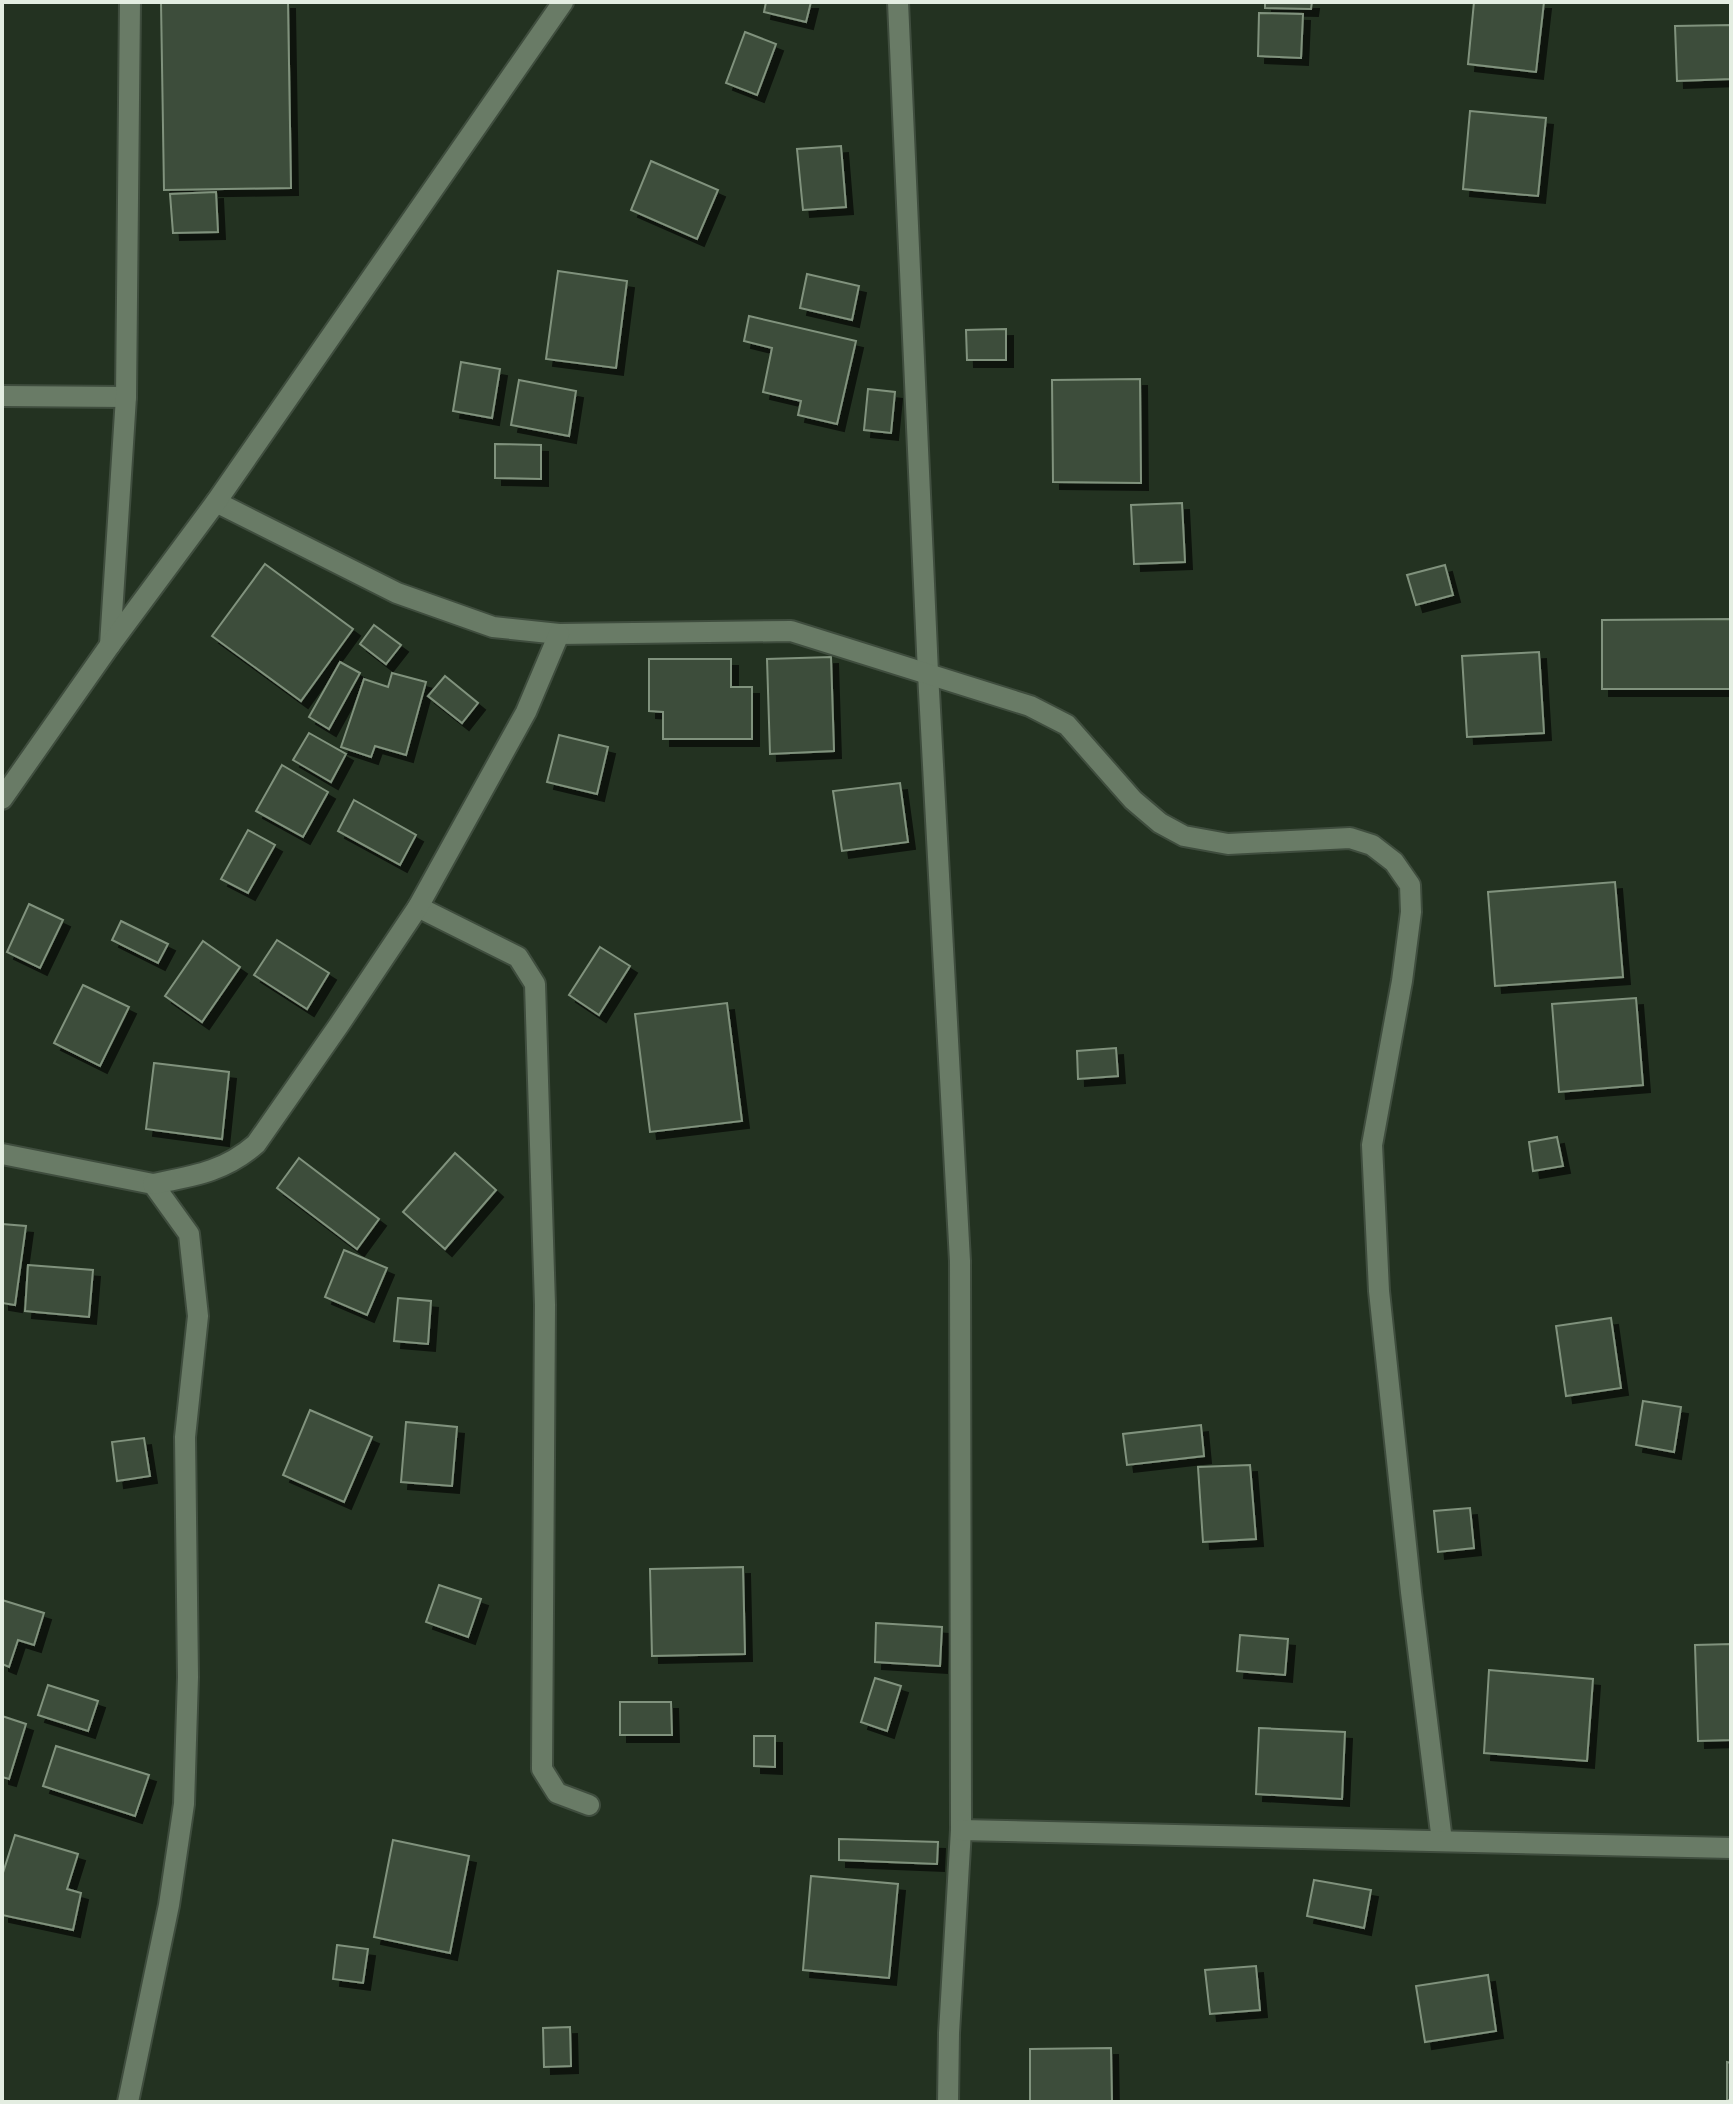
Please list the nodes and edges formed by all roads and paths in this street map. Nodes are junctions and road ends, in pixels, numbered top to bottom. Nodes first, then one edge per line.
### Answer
1 (130, 2) edge
2 (563, 2) edge
3 (898, 2) edge
4 (2, 396) edge
5 (126, 397) junction
6 (216, 502) junction
7 (559, 634) junction
8 (110, 645) junction
9 (928, 673) junction
10 (12, 773) edge
11 (2, 799) edge
12 (418, 907) junction
13 (2, 1154) edge
14 (153, 1184) junction
15 (589, 1805) dead end
16 (961, 1830) junction
17 (1442, 1841) junction
18 (1731, 1848) edge
19 (128, 2102) edge
20 (948, 2102) edge

1 - 5 street
2 - 6 street
3 - 9 street
4 - 5 street
5 - 8 street
6 - 7 street
6 - 8 street
7 - 9 street
7 - 12 street
8 - 10 street
9 - 16 street
9 - 17 street
10 - 11 street
12 - 14 street
12 - 15 street
13 - 14 street
14 - 19 street
16 - 17 street
16 - 20 street
17 - 18 street

